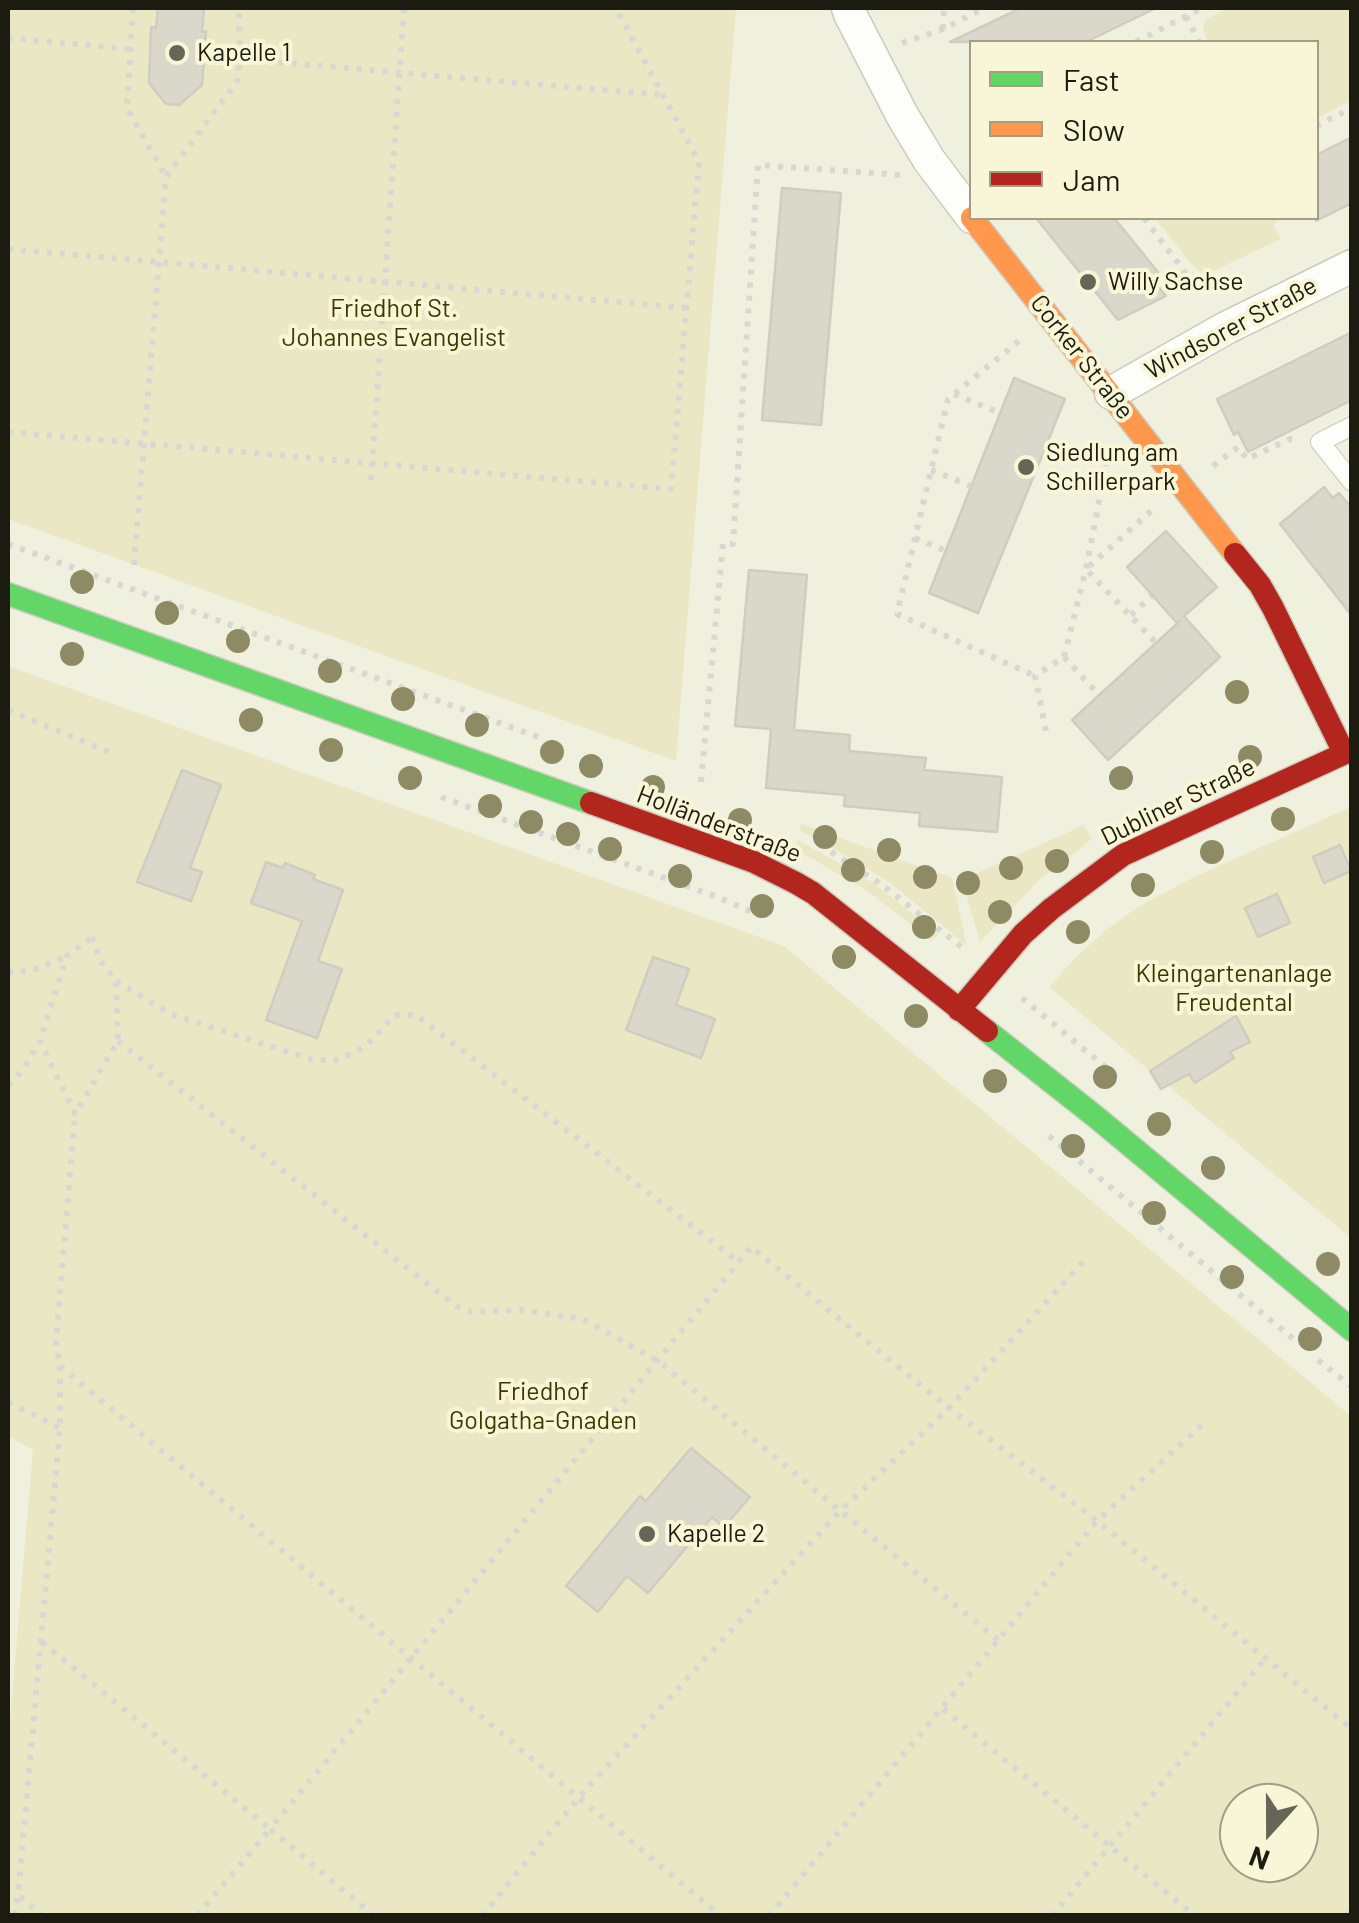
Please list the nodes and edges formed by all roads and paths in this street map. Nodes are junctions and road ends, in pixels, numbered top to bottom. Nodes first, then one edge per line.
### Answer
1 (133, 8) edge
2 (239, 8) edge
3 (404, 8) edge
4 (616, 8) edge
5 (848, 8) edge
6 (944, 8) edge
7 (985, 8) edge
8 (1202, 8) edge
9 (1186, 16) junction
10 (943, 29) junction
11 (8, 38) edge
12 (1140, 40) edge
13 (1198, 40) edge
14 (896, 45) dead end
15 (129, 49) junction
16 (240, 58) junction
17 (399, 72) junction
18 (663, 95) junction
19 (1352, 108) edge
20 (1319, 124) edge
21 (913, 176) dead end
22 (166, 177) junction
23 (969, 213) edge
24 (974, 220) edge
25 (1146, 220) edge
26 (8, 249) edge
27 (158, 262) junction
28 (1352, 266) edge
29 (385, 282) junction
30 (1193, 283) dead end
31 (687, 308) junction
32 (1030, 332) dead end
33 (1110, 393) junction
34 (954, 394) junction
35 (1000, 413) dead end
36 (1352, 426) edge
37 (8, 432) edge
38 (1320, 442) junction
39 (142, 444) junction
40 (1108, 454) dead end
41 (372, 464) junction
42 (930, 470) junction
43 (1208, 470) dead end
44 (372, 480) dead end
45 (1352, 482) edge
46 (971, 486) dead end
47 (1163, 500) dead end
48 (915, 538) junction
49 (946, 551) dead end
50 (134, 565) dead end
51 (1086, 568) junction
52 (8, 594) edge
53 (1152, 596) dead end
54 (1131, 615) junction
55 (1156, 643) dead end
56 (1064, 657) junction
57 (1034, 676) junction
58 (1099, 695) dead end
59 (8, 710) edge
60 (1046, 730) dead end
61 (1348, 752) edge
62 (112, 753) dead end
63 (701, 782) dead end
64 (440, 796) dead end
65 (776, 922) dead end
66 (67, 956) junction
67 (8, 972) edge
68 (116, 982) junction
69 (958, 1010) junction
70 (40, 1040) junction
71 (118, 1041) junction
72 (8, 1085) edge
73 (75, 1114) junction
74 (1036, 1126) dead end
75 (738, 1262) junction
76 (1083, 1262) dead end
77 (1352, 1330) edge
78 (658, 1361) junction
79 (60, 1366) junction
80 (1352, 1387) edge
81 (8, 1402) edge
82 (949, 1408) junction
83 (1206, 1421) dead end
84 (60, 1428) junction
85 (839, 1512) junction
86 (1098, 1521) junction
87 (41, 1641) junction
88 (999, 1641) junction
89 (413, 1658) junction
90 (1265, 1659) junction
91 (943, 1709) junction
92 (1352, 1729) edge
93 (580, 1796) junction
94 (270, 1829) junction
95 (1110, 1845) junction
96 (18, 1895) junction
97 (1352, 1908) edge
98 (16, 1916) edge
99 (44, 1916) edge
100 (197, 1916) edge
101 (374, 1916) edge
102 (482, 1916) edge
103 (721, 1916) edge
104 (769, 1916) edge
105 (1052, 1916) edge
106 (1195, 1916) edge
107 (1346, 1916) edge

1 - 15 path
2 - 16 path
3 - 17 path
4 - 18 path
5 - 23 street, Corker Straße
6 - 10 path
7 - 10 path
8 - 9 path
9 - 12 path
9 - 13 path
10 - 14 path
11 - 15 path
15 - 22 path
16 - 17 path
16 - 22 path
17 - 18 path
17 - 29 path
18 - 31 path
19 - 20 path
21 - 63 path
22 - 27 path
24 - 33 street, Corker Straße
25 - 30 path
26 - 27 path
27 - 29 path
27 - 39 path
28 - 33 street, Windsorer Straße
29 - 31 path
29 - 41 path
31 - 41 path
32 - 34 path
33 - 61 street, Corker Straße
34 - 35 path
34 - 42 path
36 - 38 lane
37 - 39 path
38 - 43 path
38 - 45 lane
39 - 41 path
39 - 50 path
40 - 51 path
41 - 44 path
42 - 46 path
42 - 48 path
47 - 51 path
48 - 49 path
48 - 57 path
51 - 54 path
51 - 56 path
52 - 69 street, Holländerstraße
53 - 54 path
54 - 55 path
56 - 57 path
56 - 58 path
57 - 60 path
59 - 62 path
61 - 69 street, Dubliner Straße
64 - 65 path
66 - 67 path
66 - 68 path
66 - 70 path
68 - 71 path
68 - 75 path
69 - 77 street, Holländerstraße
70 - 72 path
70 - 73 path
71 - 73 path
71 - 78 path
73 - 79 path
74 - 80 path
75 - 78 path
75 - 82 path
76 - 82 path
78 - 85 path
78 - 89 path
79 - 84 path
79 - 89 path
81 - 84 path
82 - 85 path
82 - 86 path
83 - 86 path
84 - 87 path
85 - 88 path
85 - 93 path
86 - 88 path
86 - 90 path
87 - 94 path
87 - 96 path
88 - 91 path
89 - 93 path
89 - 94 path
90 - 92 path
90 - 95 path
91 - 95 path
91 - 104 path
93 - 102 path
93 - 103 path
94 - 100 path
94 - 101 path
95 - 105 path
95 - 106 path
96 - 98 path
96 - 99 path
97 - 107 path

